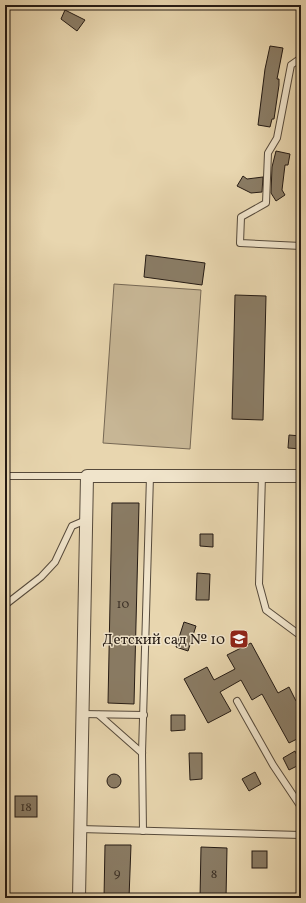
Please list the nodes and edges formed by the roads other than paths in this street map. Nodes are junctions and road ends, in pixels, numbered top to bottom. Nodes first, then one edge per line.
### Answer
1 (301, 58) edge
2 (301, 246) edge
3 (262, 475) junction
4 (5, 476) edge
5 (87, 476) junction
6 (150, 476) junction
7 (301, 476) edge
8 (86, 520) junction
9 (5, 606) edge
10 (301, 636) edge
11 (237, 701) dead end
12 (82, 714) junction
13 (99, 715) junction
14 (144, 715) junction
15 (142, 753) junction
16 (301, 807) edge
17 (80, 829) junction
18 (143, 831) junction
19 (301, 835) edge
20 (79, 898) edge

1 - 2 lane
3 - 6 street
3 - 7 street
3 - 10 lane
4 - 5 lane
5 - 6 street
5 - 8 street
6 - 14 lane
8 - 9 lane
8 - 12 street
11 - 16 lane
12 - 13 lane
12 - 17 street
13 - 14 lane
13 - 15 lane
14 - 15 lane
15 - 18 lane
17 - 18 lane
17 - 20 street
18 - 19 lane

